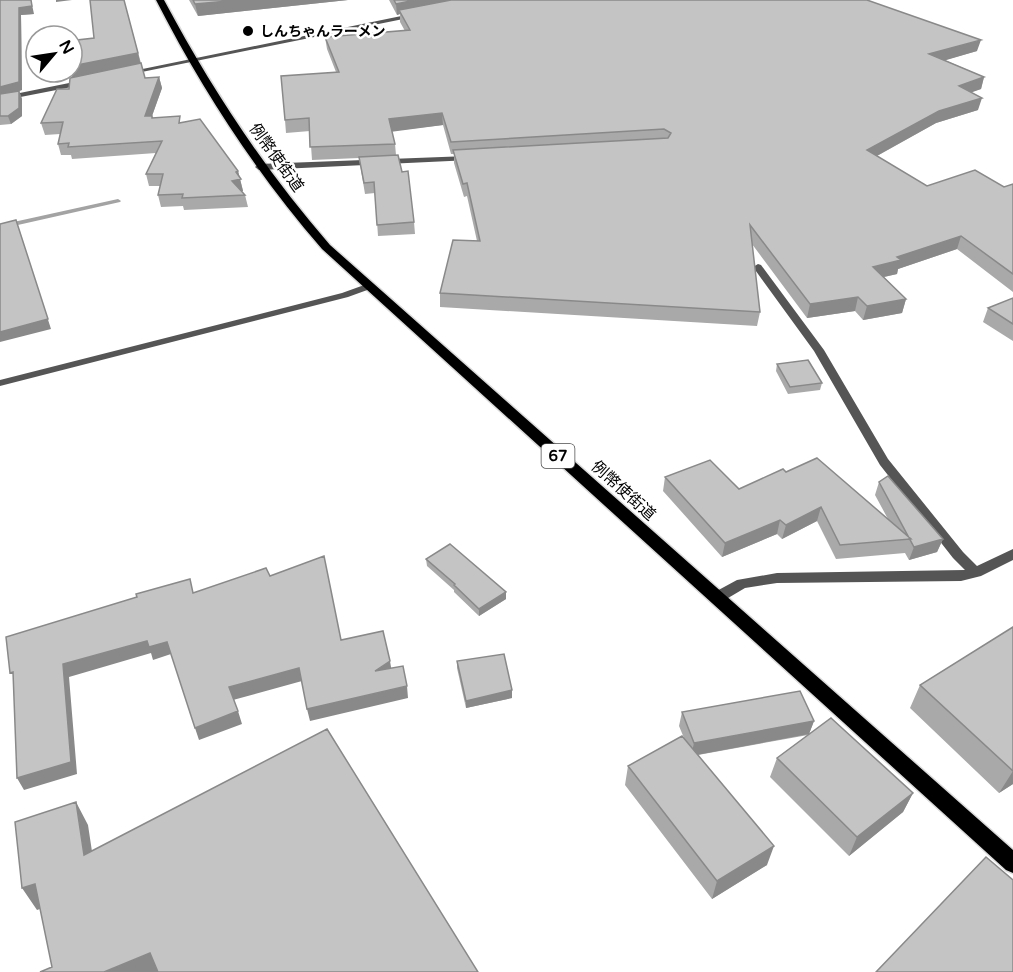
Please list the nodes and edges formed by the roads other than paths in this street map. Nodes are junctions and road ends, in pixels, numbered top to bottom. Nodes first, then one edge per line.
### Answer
1 (160, 0) edge
2 (423, 13) edge
3 (190, 60) junction
4 (123, 74) edge
5 (90, 81) edge
6 (0, 99) edge
7 (482, 157) edge
8 (259, 167) junction
9 (758, 267) dead end
10 (368, 287) junction
11 (0, 383) edge
12 (1013, 554) edge
13 (976, 573) junction
14 (718, 597) junction
15 (1013, 863) edge

1 - 3 main road, 例幣使街道 / 67
2 - 3 street
3 - 4 street
3 - 8 main road, 例幣使街道 / 67
5 - 6 street
7 - 8 street
8 - 10 main road, 例幣使街道 / 67
9 - 13 street
10 - 11 street
10 - 14 main road, 例幣使街道 / 67
12 - 13 street
13 - 14 street
14 - 15 main road, 例幣使街道 / 67

